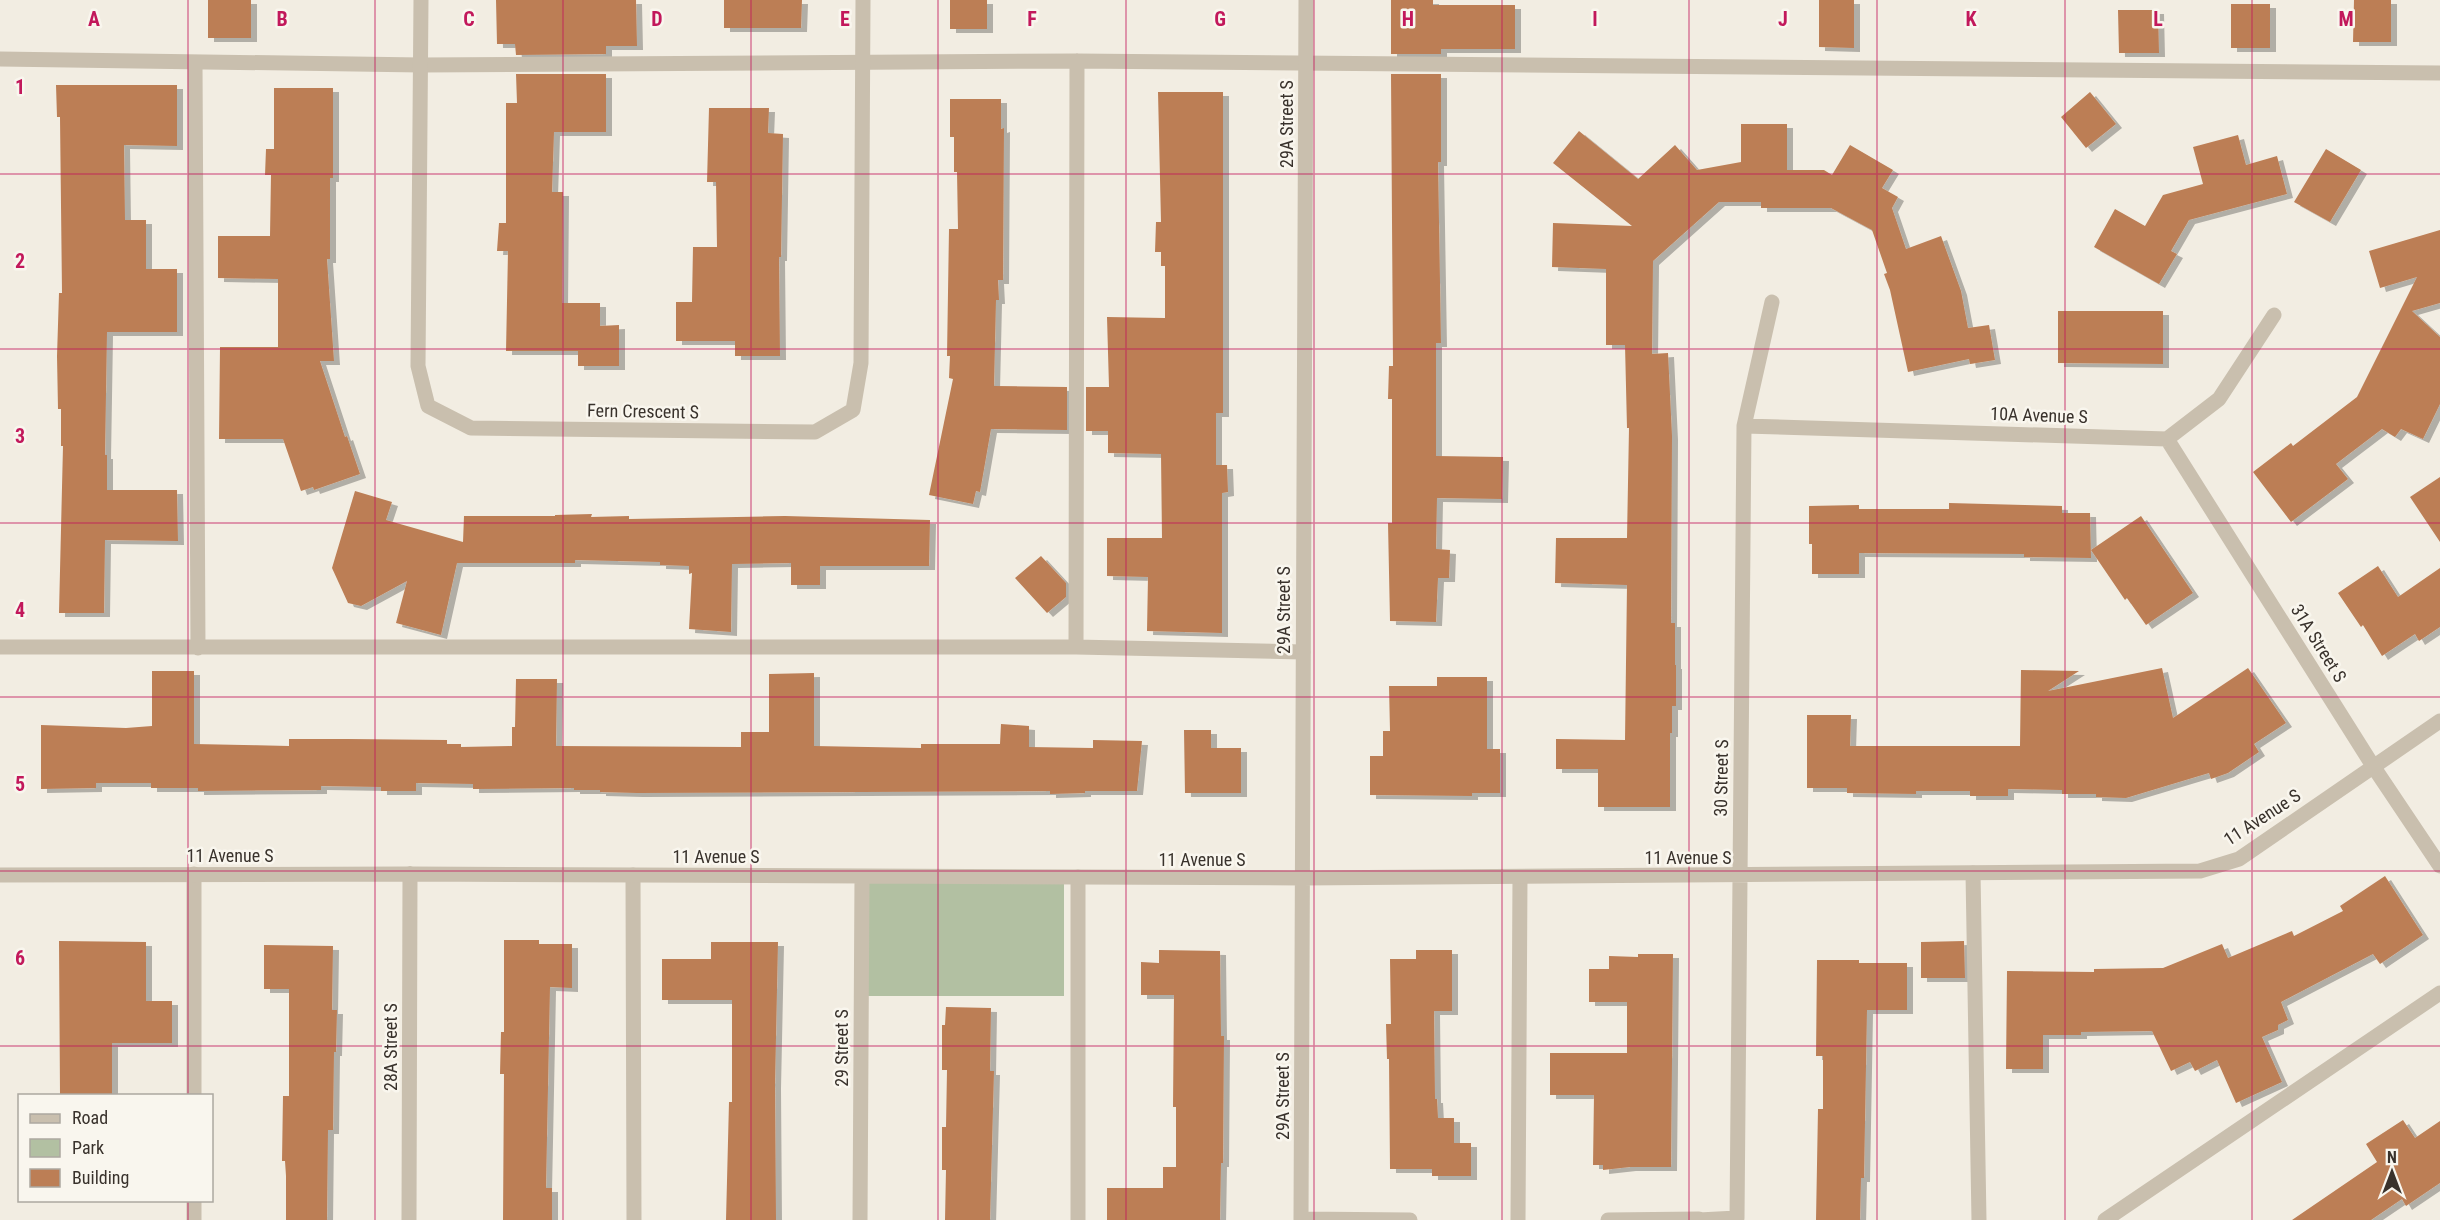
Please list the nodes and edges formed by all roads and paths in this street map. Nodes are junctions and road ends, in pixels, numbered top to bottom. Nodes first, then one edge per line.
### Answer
1 (421, 0) edge
2 (862, 0) edge
3 (1306, 0) edge
4 (0, 59) edge
5 (1077, 61) junction
6 (863, 62) junction
7 (195, 63) junction
8 (1306, 64) junction
9 (421, 65) junction
10 (2440, 73) edge
11 (1772, 302) dead end
12 (2274, 315) dead end
13 (1744, 426) junction
14 (2166, 439) junction
15 (0, 647) edge
16 (1076, 647) junction
17 (198, 648) junction
18 (1303, 652) junction
19 (2440, 721) edge
20 (2373, 766) junction
21 (2440, 866) edge
22 (1973, 873) junction
23 (0, 874) edge
24 (194, 874) junction
25 (410, 874) junction
26 (633, 875) junction
27 (1739, 876) junction
28 (862, 877) junction
29 (1078, 877) junction
30 (1520, 877) junction
31 (1302, 879) junction
32 (2440, 993) edge
33 (194, 1094) edge
34 (194, 1202) edge
35 (194, 1220) edge
36 (409, 1220) edge
37 (634, 1220) edge
38 (860, 1220) edge
39 (1078, 1220) edge
40 (1301, 1220) edge
41 (1410, 1220) edge
42 (1518, 1220) edge
43 (1608, 1220) edge
44 (1699, 1220) edge
45 (1979, 1220) edge
46 (2105, 1220) edge

1 - 9 street, Fern Crescent S
2 - 6 street, Fern Crescent S
3 - 8 street, 29A Street S
4 - 7 street
5 - 6 street
5 - 8 street
5 - 16 street
6 - 9 street
6 - 9 street, Fern Crescent S
7 - 9 street
7 - 17 street
8 - 10 street
8 - 18 street, 29A Street S
11 - 13 street, 30 Street S
12 - 14 street
13 - 14 street, 10A Avenue S
13 - 27 street, 30 Street S
14 - 20 street, 31A Street S
15 - 17 street
16 - 17 street
16 - 18 street
18 - 31 street, 29A Street S
19 - 20 street, 11 Avenue S
20 - 21 street, 31A Street S
20 - 22 street, 11 Avenue S
22 - 27 street, 11 Avenue S
22 - 45 street
23 - 24 street, 11 Avenue S
24 - 25 street, 11 Avenue S
24 - 33 street
25 - 26 street, 11 Avenue S
25 - 36 street, 28A Street S
26 - 28 street, 11 Avenue S
26 - 37 street
27 - 30 street, 11 Avenue S
27 - 44 street, 30 Street S
28 - 29 street, 11 Avenue S
28 - 38 street, 29 Street S
29 - 31 street, 11 Avenue S
29 - 39 street
30 - 31 street, 11 Avenue S
30 - 42 street
31 - 40 street, 29A Street S
32 - 46 street
34 - 35 street
40 - 41 street
43 - 44 street

